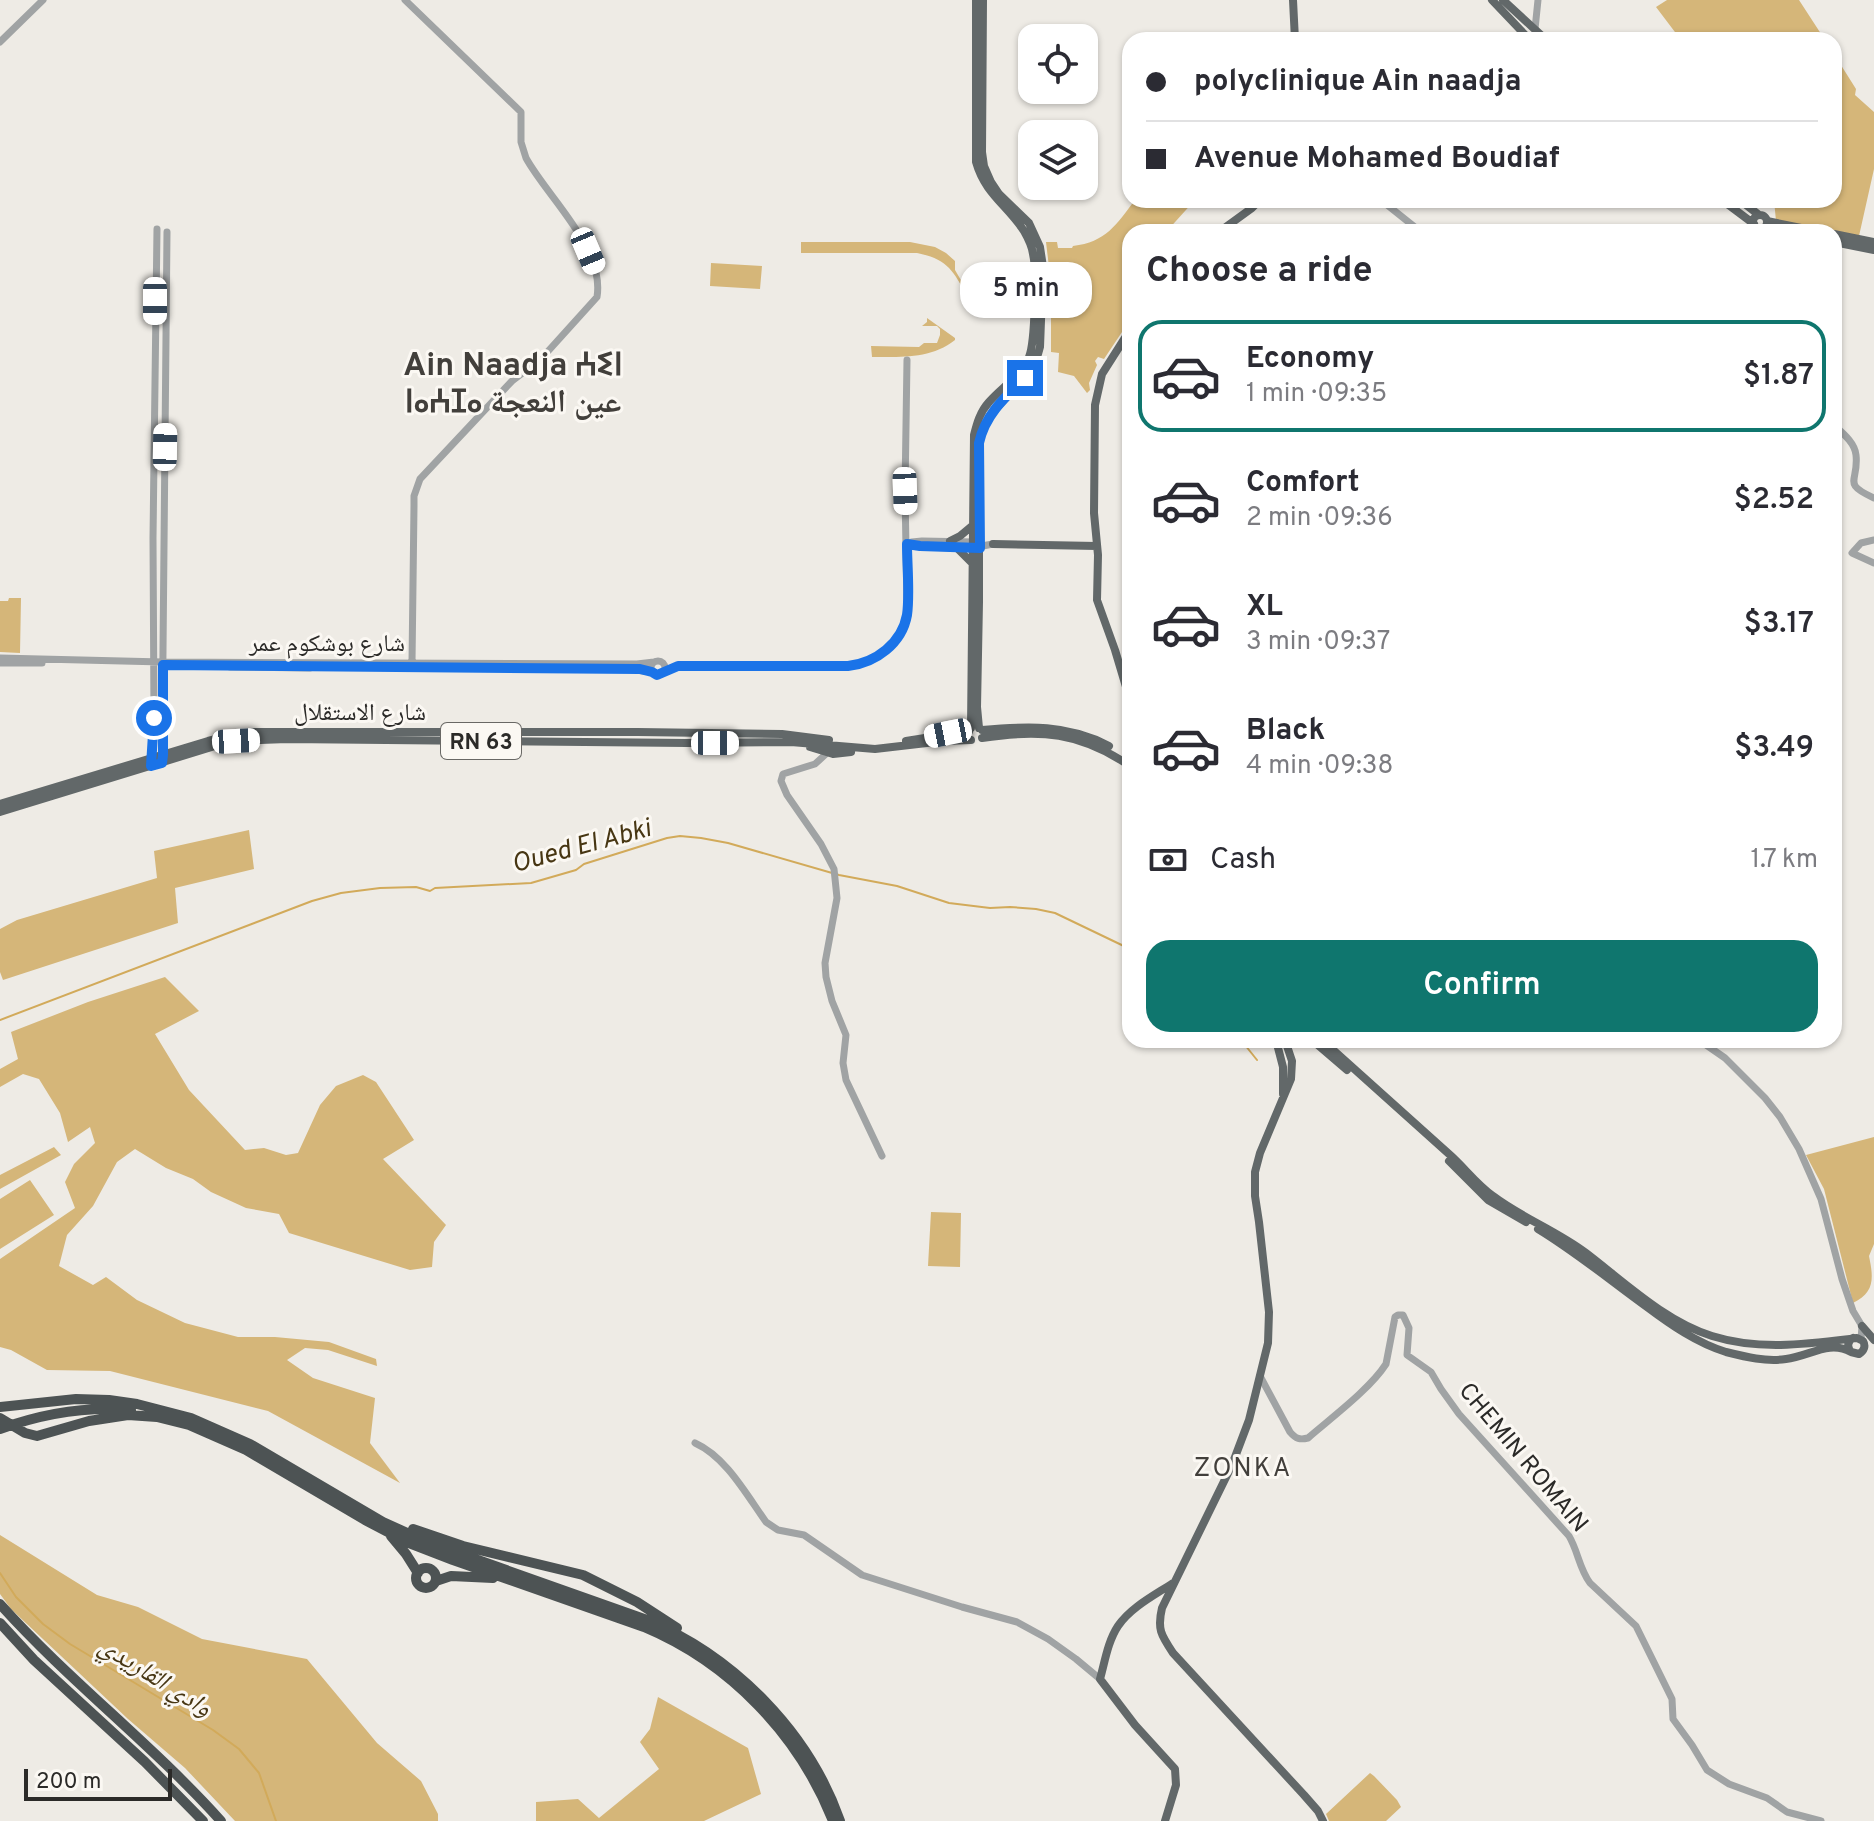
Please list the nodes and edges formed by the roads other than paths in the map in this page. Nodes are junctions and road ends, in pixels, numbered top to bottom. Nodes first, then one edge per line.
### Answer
1 (43, 0) edge
2 (405, 0) edge
3 (976, 0) edge
4 (983, 0) edge
5 (1293, 0) edge
6 (1492, 0) edge
7 (1503, 0) edge
8 (1538, 0) edge
9 (1295, 32) edge
10 (1532, 32) edge
11 (1533, 32) edge
12 (1538, 32) edge
13 (0, 42) edge
14 (1251, 208) edge
15 (1391, 208) edge
16 (1733, 208) edge
17 (1749, 208) edge
18 (1763, 221) junction
19 (1231, 224) edge
20 (1411, 224) edge
21 (1754, 224) edge
22 (1754, 224) edge
23 (1768, 224) edge
24 (1779, 224) edge
25 (157, 229) dead end
26 (167, 232) dead end
27 (1842, 236) edge
28 (1874, 242) edge
29 (1842, 244) edge
30 (1874, 250) edge
31 (1122, 343) edge
32 (907, 360) dead end
33 (1842, 432) edge
34 (1874, 498) edge
35 (973, 526) junction
36 (907, 529) junction
37 (1874, 540) edge
38 (922, 541) junction
39 (907, 544) junction
40 (953, 544) junction
41 (993, 544) joint
42 (976, 545) junction
43 (1097, 546) junction
44 (971, 562) junction
45 (1874, 563) edge
46 (0, 660) edge
47 (412, 663) junction
48 (153, 664) junction
49 (163, 664) junction
50 (660, 666) junction
51 (652, 672) junction
52 (1122, 673) edge
53 (976, 733) junction
54 (829, 746) junction
55 (1122, 754) edge
56 (162, 759) junction
57 (1122, 761) edge
58 (151, 762) junction
59 (0, 804) edge
60 (0, 812) edge
61 (1278, 1048) edge
62 (1284, 1048) edge
63 (1288, 1048) edge
64 (1321, 1048) edge
65 (1331, 1048) edge
66 (1711, 1048) edge
67 (1279, 1053) junction
68 (1283, 1095) junction
69 (882, 1156) dead end
70 (1554, 1236) junction
71 (1579, 1252) junction
72 (1860, 1324) junction
73 (1858, 1339) junction
74 (1874, 1340) edge
75 (1873, 1351) edge
76 (1855, 1353) junction
77 (1260, 1376) junction
78 (0, 1407) edge
79 (158, 1413) junction
80 (0, 1418) edge
81 (0, 1429) edge
82 (695, 1443) dead end
83 (262, 1451) junction
84 (387, 1532) junction
85 (507, 1579) junction
86 (1174, 1583) junction
87 (0, 1604) edge
88 (0, 1623) edge
89 (702, 1650) junction
90 (1100, 1679) junction
91 (203, 1821) edge
92 (221, 1821) edge
93 (833, 1821) edge
94 (840, 1821) edge
95 (1165, 1821) edge
96 (1323, 1821) edge
97 (1821, 1821) edge

1 - 13 street
2 - 47 street
3 - 35 main road
4 - 42 main road
5 - 9 main road
6 - 10 main road
7 - 11 main road
8 - 12 street
14 - 19 main road
15 - 20 street
16 - 21 main road
17 - 18 main road
18 - 22 main road
18 - 23 main road
18 - 24 main road
25 - 48 street
26 - 49 street
27 - 28 main road
29 - 30 main road
31 - 43 main road
32 - 36 street
33 - 34 street
35 - 40 main road
35 - 42 main road
36 - 38 street
36 - 39 street
37 - 45 street
38 - 39 street
38 - 40 street
39 - 40 street
39 - 50 street
40 - 42 street
40 - 44 main road
41 - 42 street
41 - 43 main road
42 - 44 main road
42 - 53 main road
43 - 52 main road
44 - 53 main road
46 - 48 street, شارع بوشكوم عمر
47 - 49 street, شارع بوشكوم عمر
47 - 50 street, شارع بوشكوم عمر
48 - 49 street, شارع بوشكوم عمر
48 - 58 street
49 - 51 street
49 - 56 street
50 - 51 street
50 - 51 street
53 - 54 main road, شارع الاستقلال / RN 63
53 - 54 main road, RN 63
53 - 55 main road, RN 63
53 - 57 main road, RN 63
54 - 56 main road, RN 63
54 - 56 main road, شارع الاستقلال / RN 63
54 - 69 street
56 - 58 main road, شارع الاستقلال / RN 63
58 - 59 main road, شارع الاستقلال / RN 63
58 - 60 main road, RN 63
61 - 67 main road
62 - 67 main road
63 - 68 main road
64 - 70 main road
65 - 70 main road
66 - 72 street
67 - 68 main road
68 - 77 main road
70 - 71 main road
71 - 73 main road
71 - 76 main road
72 - 73 street
72 - 74 main road
73 - 75 main road
73 - 76 main road
73 - 76 main road
75 - 76 main road
77 - 86 main road
77 - 97 street, CHEMIN ROMAIN
78 - 79 highway
79 - 80 highway
79 - 81 highway
79 - 83 highway
79 - 84 highway
82 - 90 street
83 - 89 highway
83 - 89 highway
84 - 85 highway
84 - 85 highway
85 - 93 highway
86 - 90 main road
86 - 96 main road
87 - 92 highway
88 - 91 highway
89 - 94 highway
90 - 95 main road

